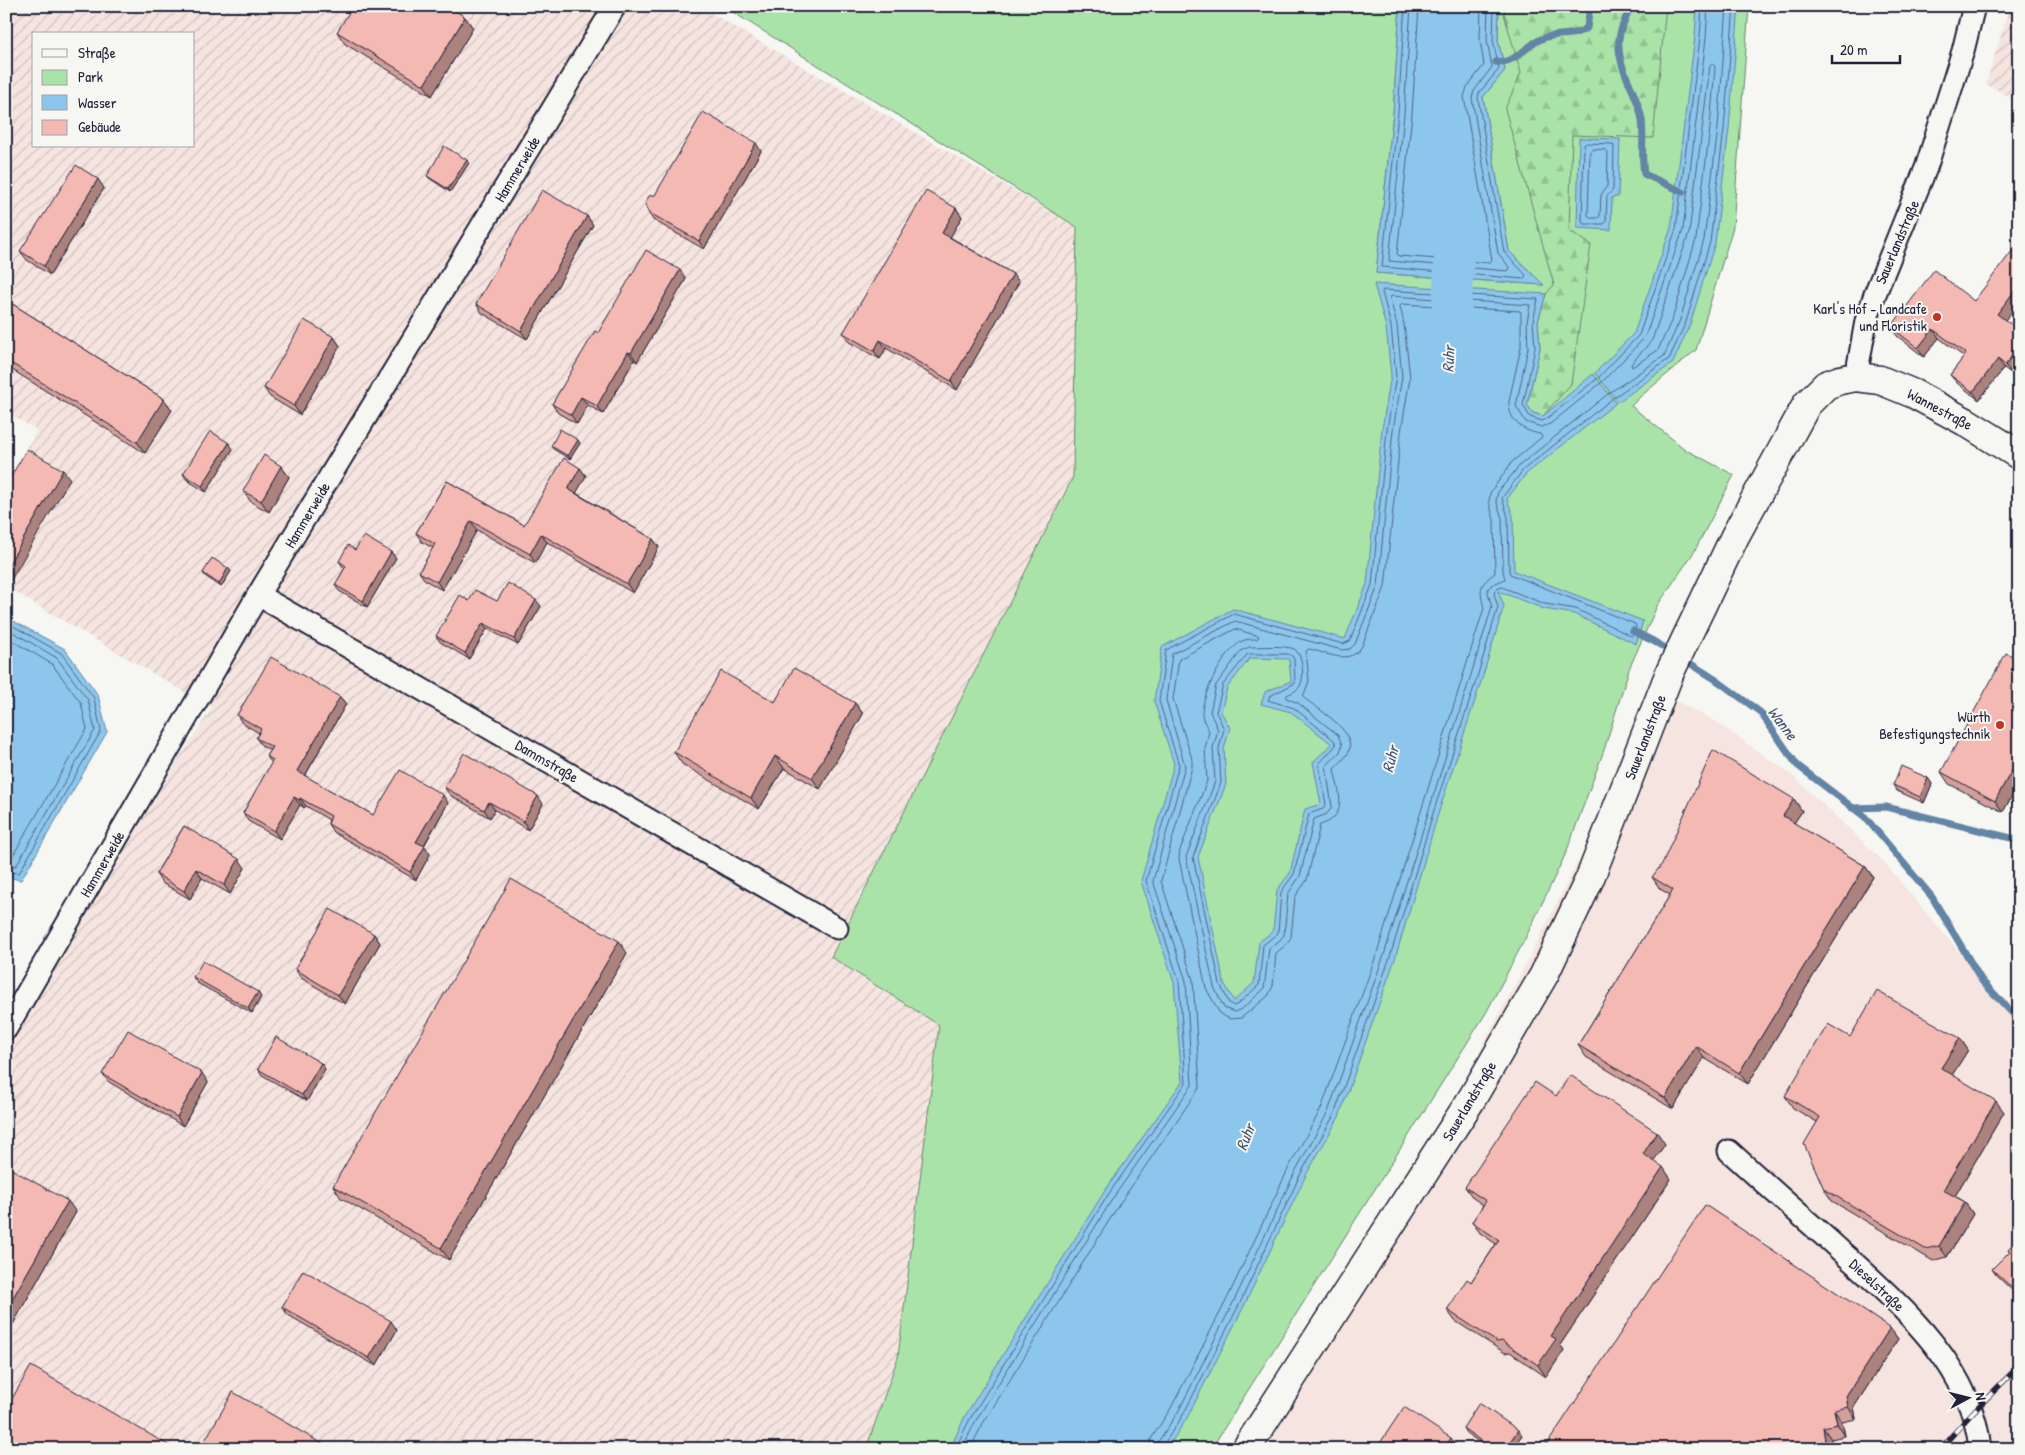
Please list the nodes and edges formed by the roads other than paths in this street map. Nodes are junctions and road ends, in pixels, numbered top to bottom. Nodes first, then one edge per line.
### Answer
1 (615, 6) edge
2 (1974, 6) edge
3 (1856, 377) junction
4 (2019, 455) edge
5 (258, 595) junction
6 (837, 928) dead end
7 (6, 1028) edge
8 (1729, 1152) dead end
9 (1246, 1449) edge
10 (1980, 1449) edge

1 - 5 street, Hammerweide
2 - 3 street, Sauerlandstraße
3 - 4 street, Wannestraße
3 - 9 street, Sauerlandstraße
5 - 6 street, Dammstraße
5 - 7 street, Hammerweide
8 - 10 street, Dieselstraße

